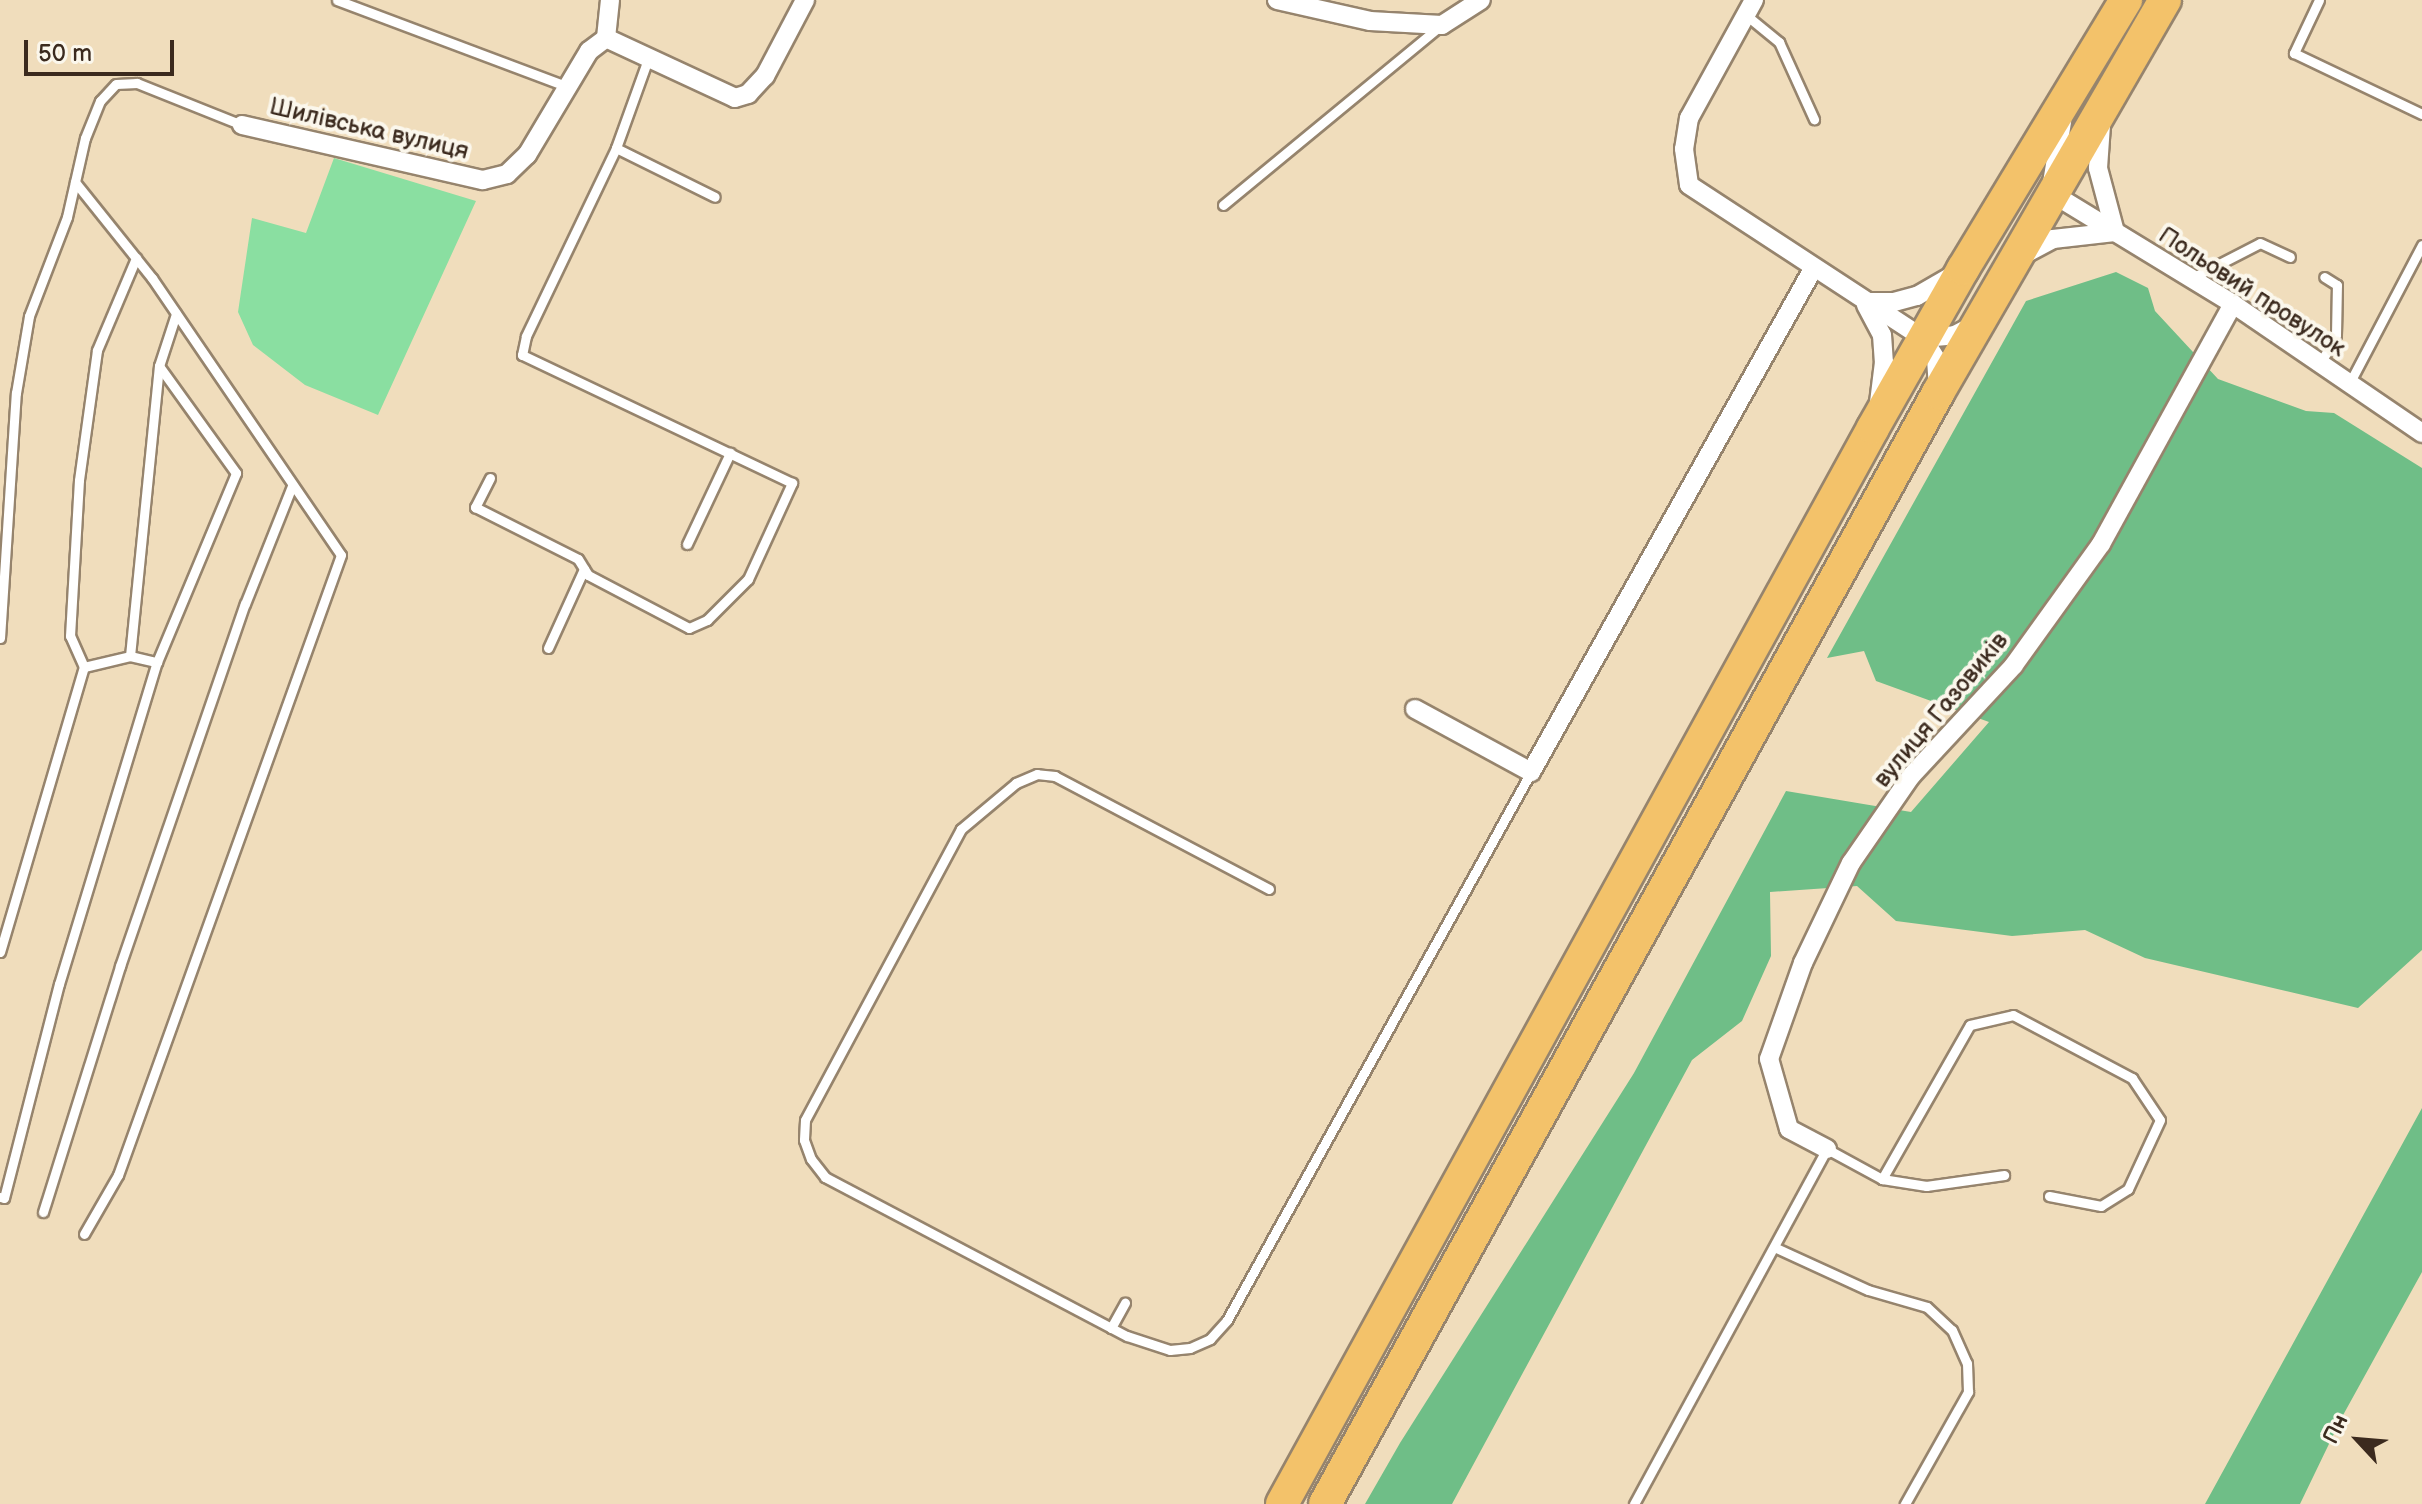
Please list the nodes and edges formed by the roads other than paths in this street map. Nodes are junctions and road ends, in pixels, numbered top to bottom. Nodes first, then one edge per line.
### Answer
1 (337, 0) edge
2 (610, 0) edge
3 (805, 0) edge
4 (1277, 0) edge
5 (1481, 0) edge
6 (2126, 0) edge
7 (2165, 0) edge
8 (2319, 0) edge
9 (1750, 8) edge
10 (1442, 25) junction
11 (606, 38) junction
12 (648, 59) junction
13 (568, 87) junction
14 (2066, 101) junction
15 (2103, 108) junction
16 (2422, 114) edge
17 (1814, 119) dead end
18 (242, 125) joint
19 (616, 148) junction
20 (75, 182) junction
21 (2053, 194) junction
22 (715, 197) dead end
23 (1223, 205) dead end
24 (1991, 223) junction
25 (2115, 232) junction
26 (2422, 245) edge
27 (2290, 257) dead end
28 (136, 258) junction
29 (2015, 262) junction
30 (1813, 269) junction
31 (1963, 269) junction
32 (2324, 277) dead end
33 (2192, 278) junction
34 (1865, 302) junction
35 (2233, 304) junction
36 (176, 314) junction
37 (1979, 322) junction
38 (1923, 338) junction
39 (2320, 364) junction
40 (159, 366) junction
41 (2349, 384) junction
42 (1938, 393) junction
43 (1873, 428) junction
44 (2422, 433) edge
45 (730, 453) junction
46 (490, 478) dead end
47 (292, 486) junction
48 (687, 544) dead end
49 (584, 569) junction
50 (0, 638) edge
51 (548, 648) dead end
52 (130, 656) junction
53 (157, 662) junction
54 (84, 667) junction
55 (1415, 709) dead end
56 (1531, 772) junction
57 (1269, 889) dead end
58 (0, 952) edge
59 (1827, 1149) junction
60 (2004, 1175) dead end
61 (1882, 1179) junction
62 (2049, 1196) dead end
63 (0, 1197) edge
64 (43, 1212) dead end
65 (84, 1234) dead end
66 (1774, 1247) junction
67 (1125, 1303) dead end
68 (1111, 1328) junction
69 (1282, 1504) edge
70 (1325, 1504) edge
71 (1634, 1504) edge
72 (1905, 1504) edge

1 - 13 lane
2 - 11 street
3 - 12 street
4 - 10 street
5 - 10 street
6 - 14 highway
7 - 15 highway
8 - 16 lane
9 - 17 lane
9 - 30 street
10 - 23 lane
11 - 12 street
11 - 13 street, Шилівська вулиця
12 - 19 lane
13 - 18 street, Шилівська вулиця
14 - 21 street
14 - 24 highway
15 - 21 highway
15 - 25 street
18 - 20 lane
19 - 22 lane
19 - 45 lane
20 - 28 lane
20 - 50 lane
21 - 24 street
21 - 25 street, Польовий провулок
21 - 29 highway
24 - 31 highway
25 - 29 street
25 - 33 street, Польовий провулок
26 - 41 lane
27 - 33 lane
28 - 36 lane
28 - 54 lane
29 - 37 highway
30 - 34 street
30 - 56 street
31 - 34 street
31 - 38 highway
32 - 39 lane
33 - 35 street, Польовий провулок
34 - 38 street
34 - 43 street
35 - 39 street, Польовий провулок
35 - 59 street, вулиця Газовиків
36 - 40 lane
36 - 47 lane
37 - 38 street
37 - 42 highway
38 - 42 street
38 - 43 highway
39 - 41 street, Польовий провулок
40 - 52 lane
40 - 53 lane
41 - 44 street, Польовий провулок
42 - 70 highway
43 - 69 highway
45 - 48 lane
45 - 49 lane
46 - 49 lane
47 - 64 lane
47 - 65 lane
49 - 51 lane
52 - 53 lane
52 - 54 lane
53 - 63 lane
54 - 58 lane
55 - 56 street
56 - 68 lane
57 - 68 lane
59 - 61 lane
59 - 66 lane
60 - 61 lane
61 - 62 lane
66 - 71 lane
66 - 72 lane
67 - 68 lane

